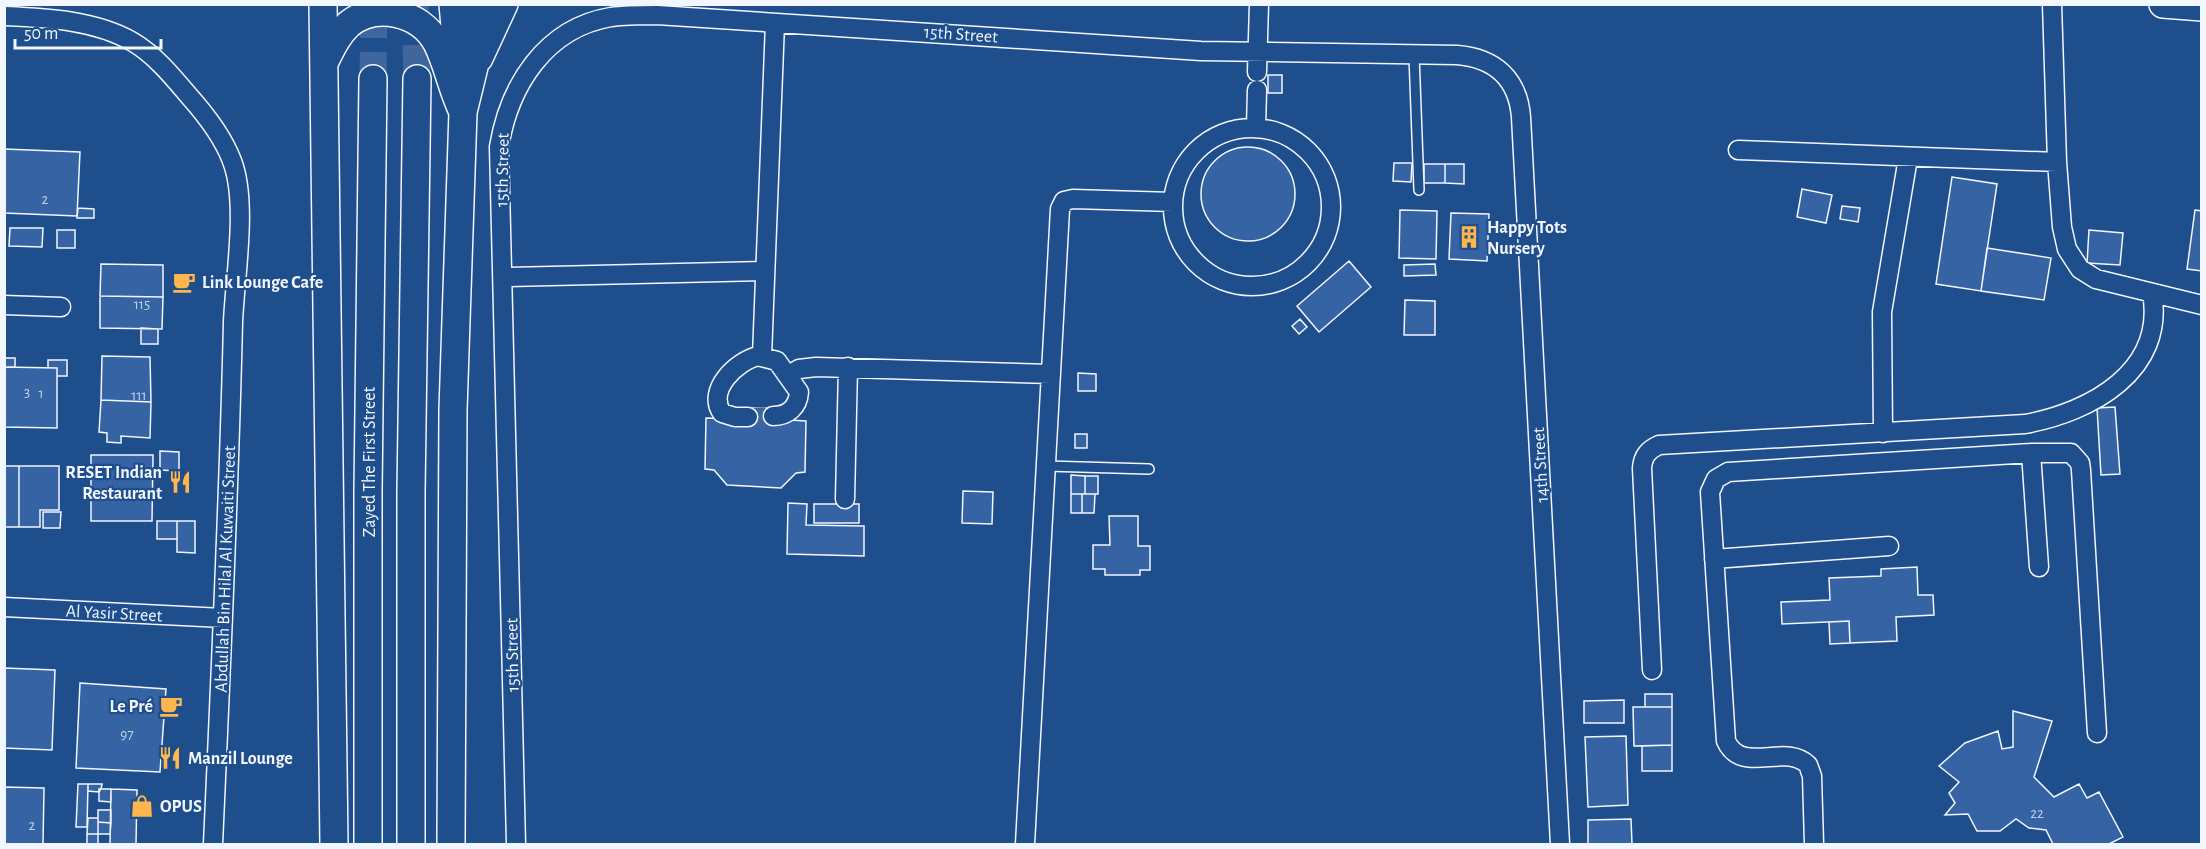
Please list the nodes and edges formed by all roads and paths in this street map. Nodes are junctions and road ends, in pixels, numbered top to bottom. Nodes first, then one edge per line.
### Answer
1 (453, 4) edge
2 (475, 4) edge
3 (504, 4) edge
4 (1259, 4) edge
5 (2052, 4) edge
6 (2163, 4) edge
7 (323, 5) edge
8 (2202, 7) edge
9 (4, 16) edge
10 (775, 23) junction
11 (1258, 52) junction
12 (1414, 55) junction
13 (323, 64) junction
14 (474, 67) junction
15 (373, 79) tunnel mouth
16 (417, 79) tunnel mouth
17 (1514, 87) joint
18 (464, 112) junction
19 (1256, 127) junction
20 (1738, 150) dead end
21 (1908, 158) junction
22 (2057, 162) junction
23 (1419, 190) dead end
24 (1173, 202) junction
25 (765, 272) junction
26 (503, 277) junction
27 (2152, 293) junction
28 (2202, 304) edge
29 (4, 305) edge
30 (61, 307) dead end
31 (762, 356) junction
32 (848, 367) junction
33 (1051, 374) junction
34 (789, 375) junction
35 (773, 416) tunnel mouth
36 (748, 417) tunnel mouth
37 (1883, 432) junction
38 (2031, 453) junction
39 (1046, 466) junction
40 (1149, 470) dead end
41 (846, 499) dead end
42 (1889, 546) dead end
43 (1714, 559) junction
44 (2039, 567) dead end
45 (4, 607) edge
46 (223, 618) junction
47 (1652, 670) dead end
48 (2097, 734) dead end
49 (213, 844) edge
50 (334, 844) edge
51 (368, 844) edge
52 (411, 844) edge
53 (451, 844) edge
54 (516, 844) edge
55 (1025, 844) edge
56 (1560, 844) edge
57 (1814, 844) edge

1 - 18 main road
2 - 14 main road
3 - 14 main road
4 - 11 street
5 - 22 street
6 - 8 main road
7 - 13 main road
9 - 46 street, Abdullah Bin Hilal Al Kuwaiti Street
10 - 11 street, 15th Street
10 - 25 street
10 - 26 street, 15th Street
11 - 12 street, 15th Street
11 - 19 street
12 - 17 street, 15th Street
12 - 23 lane
13 - 18 main road
13 - 50 main road
14 - 18 main road
15 - 51 main road, Zayed The First Street
16 - 52 main road
17 - 56 street, 14th Street
18 - 53 main road
19 - 24 street
19 - 24 street
20 - 21 street
21 - 22 street
21 - 37 street
22 - 27 street
24 - 33 street
25 - 26 street
25 - 31 street
26 - 54 street, 15th Street
27 - 28 street
27 - 37 street
29 - 30 street
31 - 34 street
31 - 36 street
32 - 33 street
32 - 34 street
32 - 41 street
33 - 39 street
34 - 35 street
37 - 47 street
38 - 43 street
38 - 44 street
38 - 48 street
39 - 40 lane
39 - 55 street
42 - 43 street
43 - 57 street
45 - 46 street, Al Yasir Street
46 - 49 street, Abdullah Bin Hilal Al Kuwaiti Street

